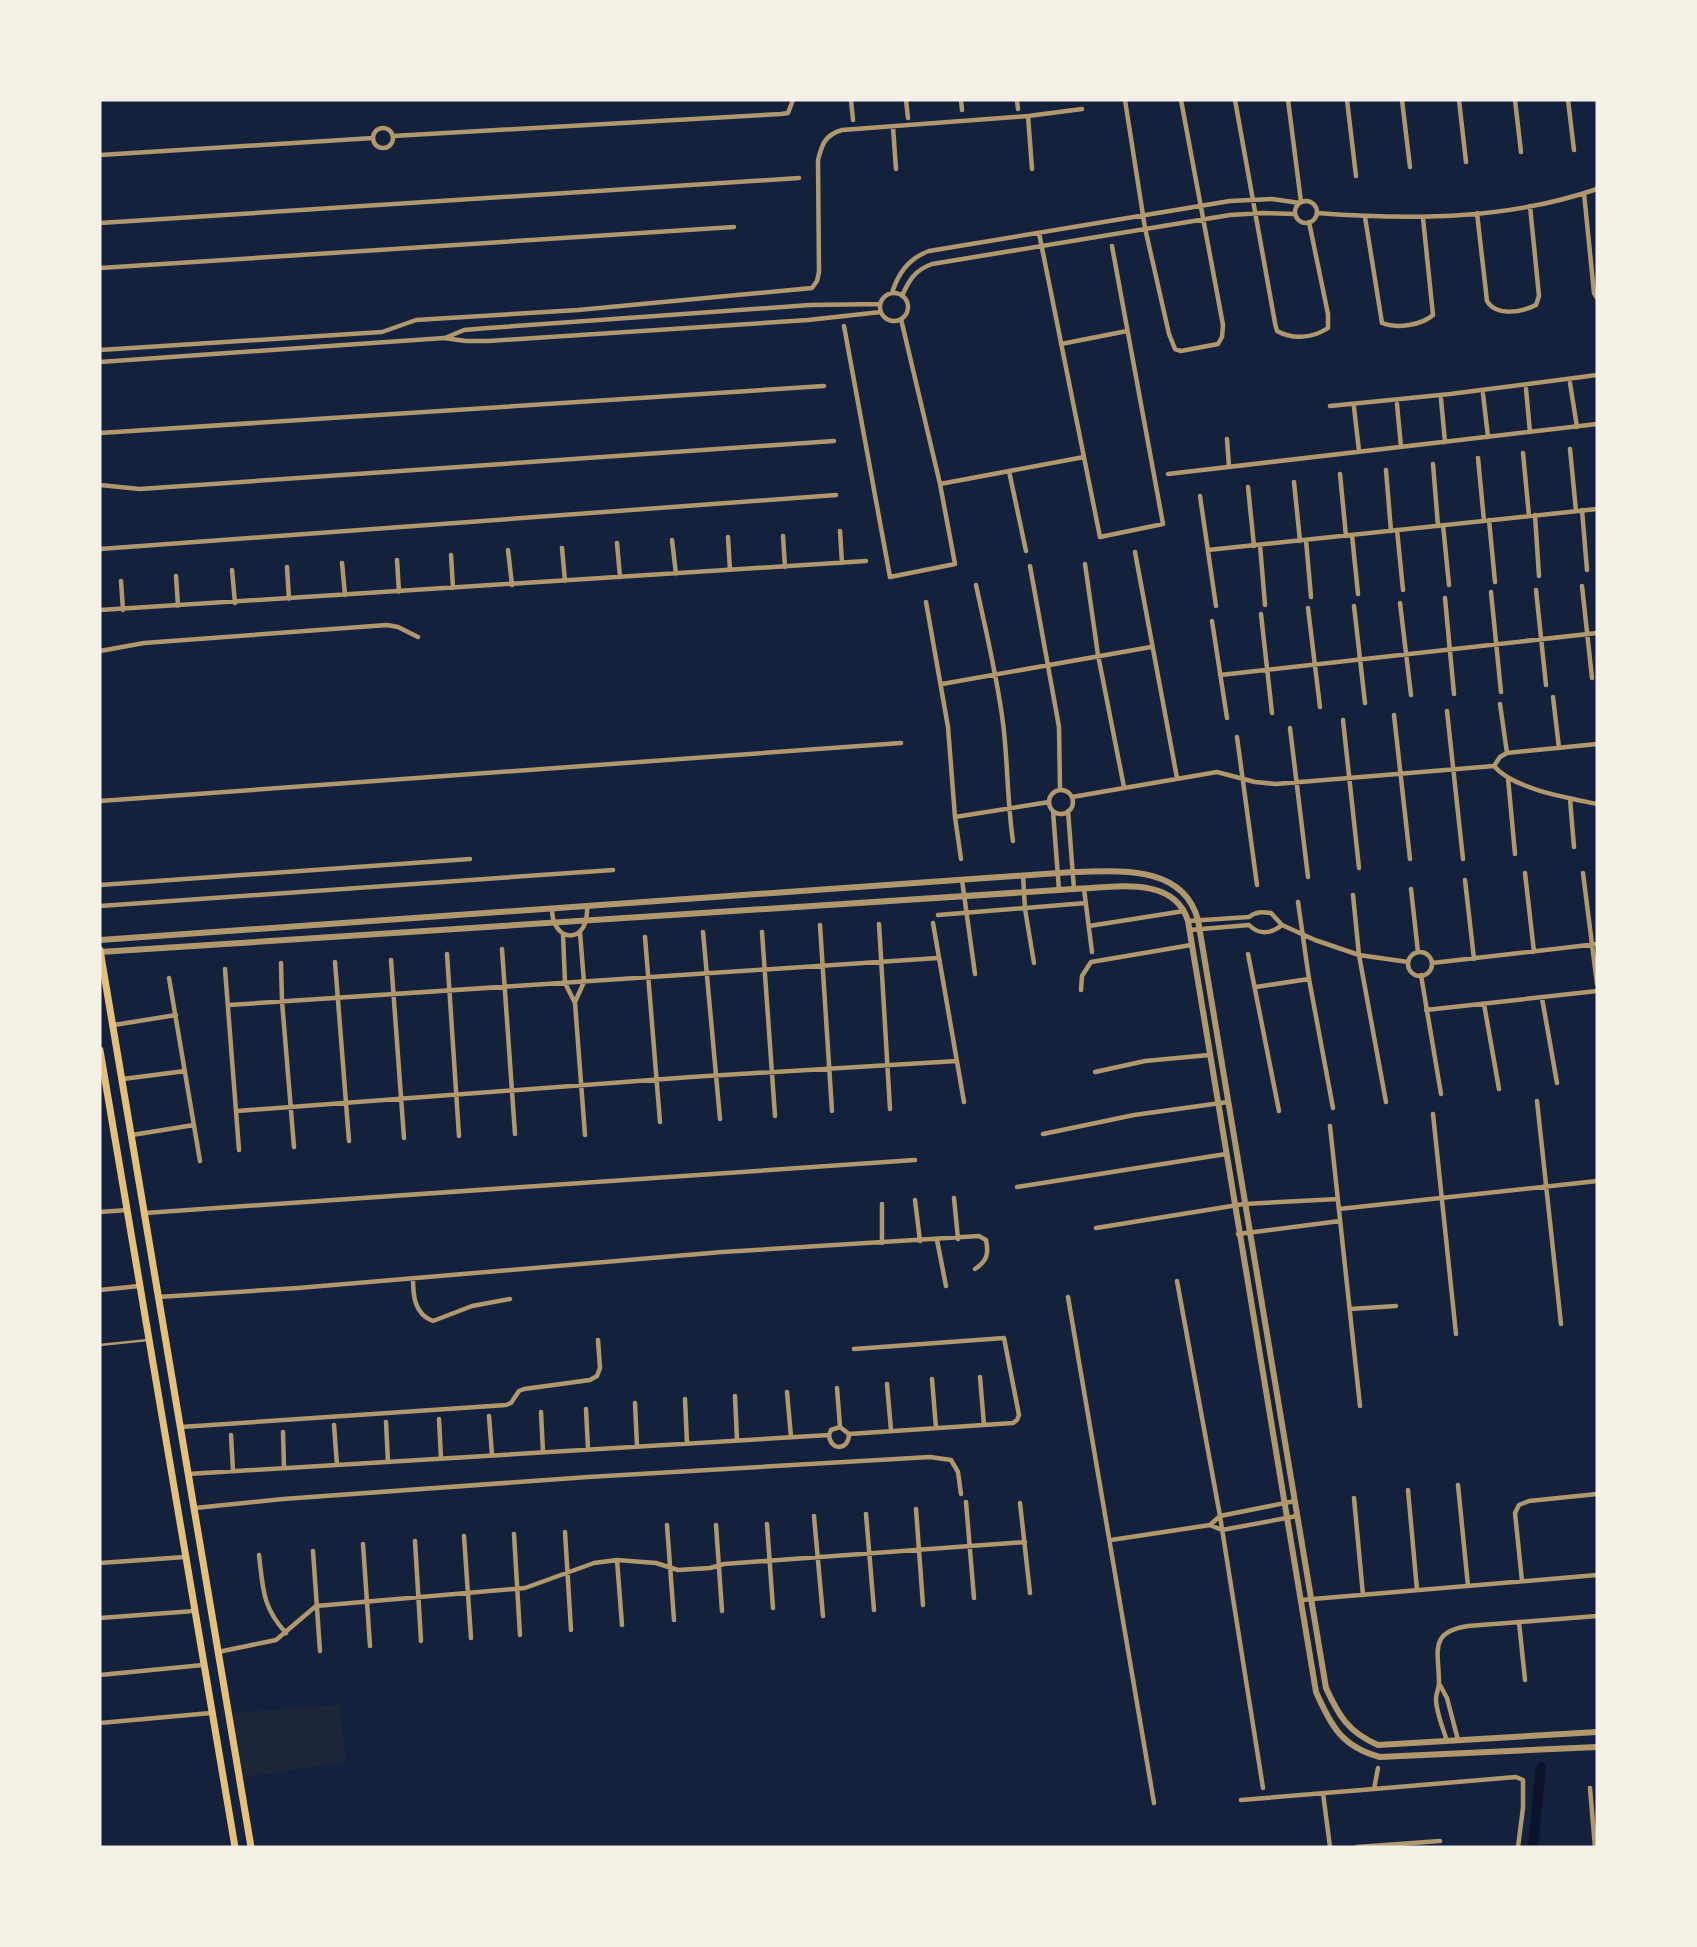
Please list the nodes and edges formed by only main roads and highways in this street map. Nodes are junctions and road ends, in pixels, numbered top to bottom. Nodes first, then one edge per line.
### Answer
1 (100, 951) edge
2 (100, 1050) edge
3 (102, 1080) edge
4 (148, 1237) junction
5 (132, 1240) junction
6 (235, 1847) edge
7 (251, 1847) edge

1 - 4 main road
2 - 3 main road
3 - 5 main road
4 - 5 main road
4 - 7 main road
5 - 6 main road

